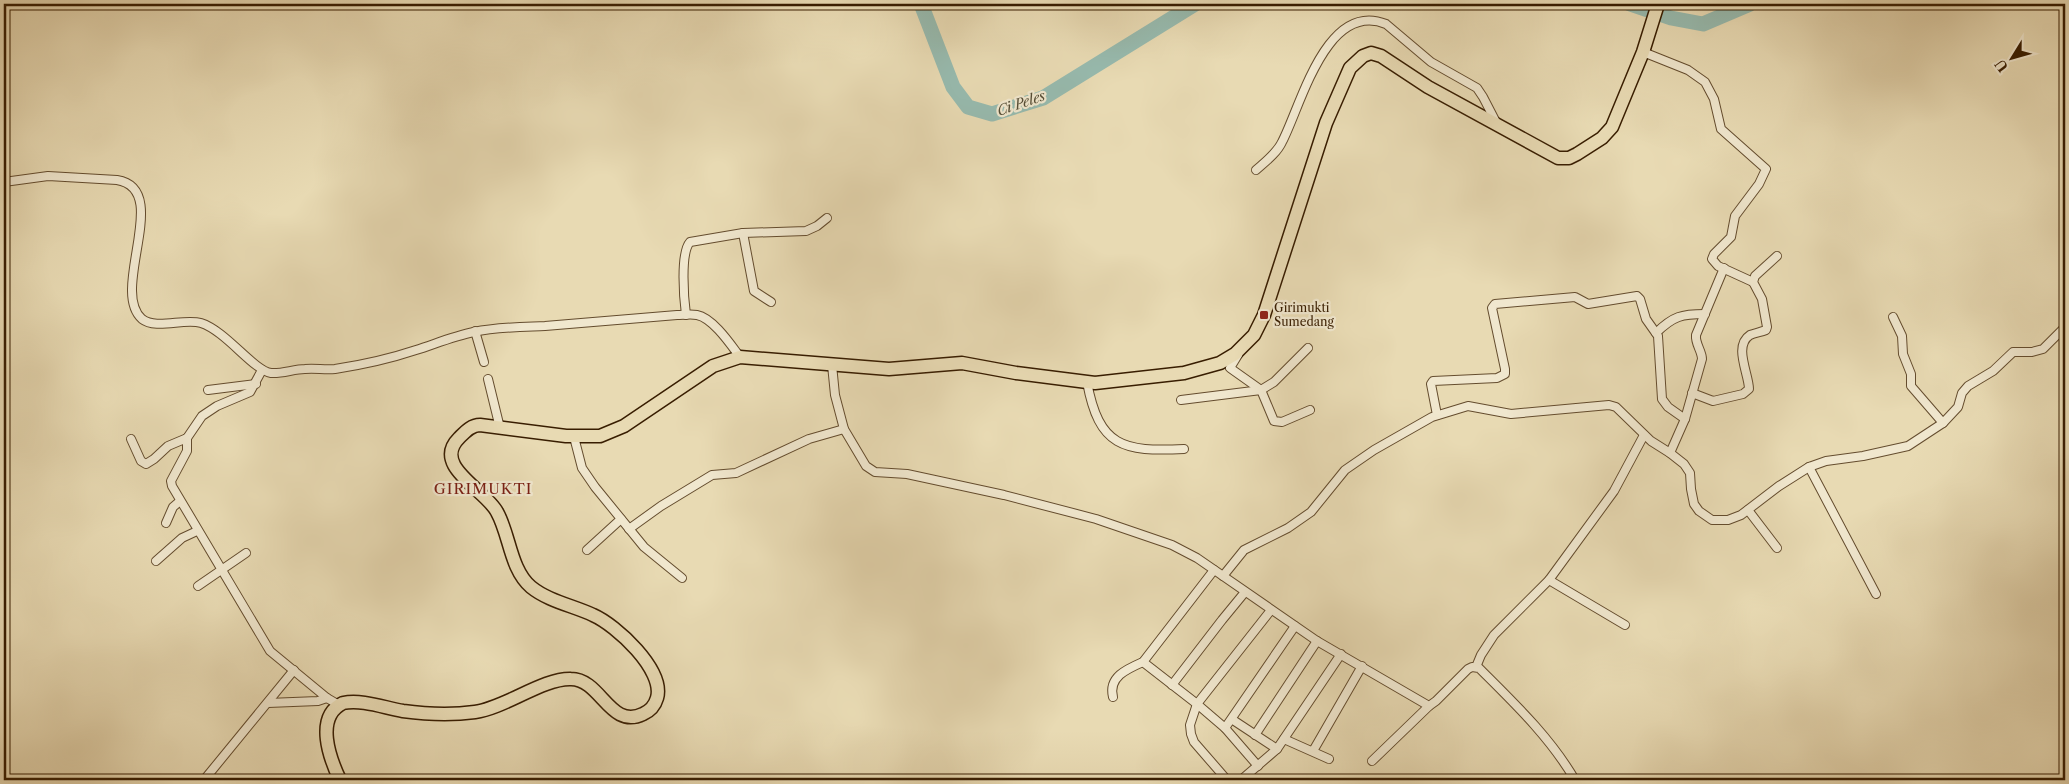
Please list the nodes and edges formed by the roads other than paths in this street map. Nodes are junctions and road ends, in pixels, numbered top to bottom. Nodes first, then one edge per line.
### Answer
1 (1658, 4) edge
2 (1643, 52) junction
3 (1497, 124) junction
4 (1256, 170) dead end
5 (4, 182) edge
6 (827, 218) dead end
7 (744, 233) junction
8 (1777, 256) dead end
9 (1724, 268) junction
10 (1753, 282) junction
11 (771, 302) dead end
12 (1705, 314) junction
13 (686, 315) junction
14 (1893, 317) dead end
15 (2065, 327) edge
16 (475, 331) junction
17 (1656, 333) junction
18 (1308, 348) dead end
19 (1239, 351) junction
20 (740, 357) junction
21 (484, 362) dead end
22 (832, 365) junction
23 (262, 370) junction
24 (488, 379) dead end
25 (1087, 382) junction
26 (256, 384) junction
27 (208, 390) dead end
28 (1261, 390) junction
29 (1692, 393) junction
30 (1181, 400) dead end
31 (1310, 410) dead end
32 (1437, 415) junction
33 (1684, 419) junction
34 (1943, 423) junction
35 (500, 428) junction
36 (844, 429) junction
37 (1644, 435) junction
38 (574, 437) junction
39 (187, 438) junction
40 (131, 439) dead end
41 (1184, 449) dead end
42 (1670, 453) junction
43 (1810, 467) junction
44 (180, 501) junction
45 (1748, 510) junction
46 (621, 519) junction
47 (166, 523) dead end
48 (629, 528) junction
49 (197, 530) junction
50 (1776, 548) dead end
51 (586, 550) dead end
52 (246, 553) dead end
53 (156, 561) dead end
54 (220, 570) junction
55 (1214, 570) junction
56 (1223, 576) junction
57 (682, 578) dead end
58 (1549, 580) junction
59 (198, 586) dead end
60 (1245, 592) junction
61 (1876, 594) dead end
62 (1271, 610) junction
63 (1625, 625) dead end
64 (1295, 626) junction
65 (1318, 641) junction
66 (1341, 654) junction
67 (1143, 662) junction
68 (1362, 666) junction
69 (1476, 667) junction
70 (294, 670) junction
71 (1172, 685) junction
72 (1113, 697) dead end
73 (327, 698) junction
74 (268, 703) junction
75 (1197, 704) junction
76 (339, 705) junction
77 (1429, 706) junction
78 (1233, 720) junction
79 (1225, 728) junction
80 (1255, 735) junction
81 (1284, 739) junction
82 (1277, 748) junction
83 (1313, 751) junction
84 (1329, 759) dead end
85 (1372, 761) dead end
86 (1258, 766) junction
87 (204, 780) edge
88 (340, 780) edge
89 (1227, 780) edge
90 (1241, 780) edge
91 (1575, 780) edge

1 - 2 main road
2 - 3 main road
2 - 9 street
3 - 4 street
3 - 19 main road
5 - 23 street
6 - 7 street
7 - 11 street
7 - 13 street
8 - 10 street
9 - 10 street
9 - 12 street
10 - 29 street
12 - 17 street
12 - 29 street
13 - 16 street
13 - 20 street
14 - 34 street
15 - 34 street
16 - 21 street
16 - 23 street
17 - 32 street
17 - 33 street
18 - 28 street
19 - 25 main road
19 - 28 street
20 - 22 main road
20 - 38 main road
22 - 25 main road
22 - 36 street
23 - 26 street
24 - 35 street
25 - 41 street
26 - 27 street
26 - 39 street
28 - 30 street
28 - 31 street
29 - 33 street
32 - 37 street
32 - 56 street
33 - 42 street
34 - 43 street
35 - 38 main road
35 - 76 main road
36 - 48 street
36 - 55 street
37 - 42 street
37 - 58 street
38 - 46 street
39 - 40 street
39 - 44 street
42 - 45 street
43 - 45 street
43 - 61 street
44 - 47 street
44 - 49 street
45 - 50 street
46 - 48 street
46 - 51 street
48 - 57 street
49 - 53 street
49 - 54 street
52 - 54 street
54 - 59 street
54 - 70 street
55 - 56 street
55 - 67 street
56 - 60 street
58 - 63 street
58 - 69 street
60 - 62 street
60 - 71 street
62 - 64 street
62 - 75 street
64 - 65 street
64 - 78 street
65 - 66 street
65 - 80 street
66 - 68 street
66 - 81 street
67 - 71 street
67 - 72 street
68 - 77 street
68 - 83 street
69 - 77 street
69 - 91 street
70 - 73 street
70 - 74 street
71 - 75 street
73 - 74 street
73 - 76 street
74 - 87 street
75 - 79 street
75 - 89 street
76 - 88 main road
77 - 85 street
78 - 79 street
78 - 80 street
79 - 86 street
80 - 82 street
81 - 82 street
81 - 83 street
82 - 86 street
83 - 84 street
86 - 90 street

